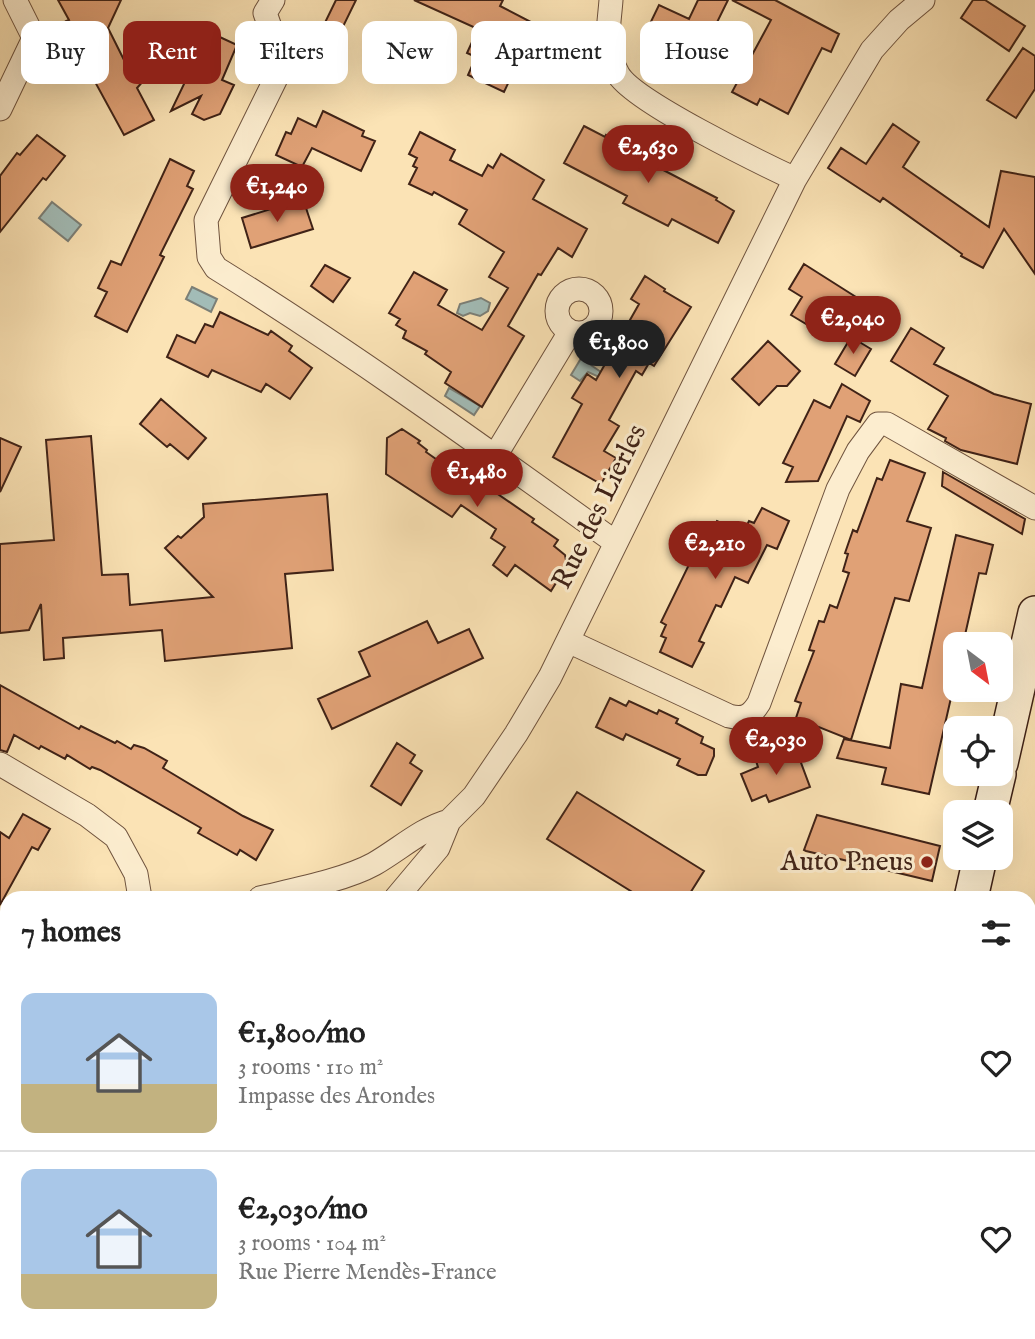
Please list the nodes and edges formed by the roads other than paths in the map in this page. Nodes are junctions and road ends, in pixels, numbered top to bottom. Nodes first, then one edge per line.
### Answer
1 (15, 0) edge
2 (273, 0) edge
3 (611, 0) edge
4 (923, 0) edge
5 (0, 109) edge
6 (794, 179) junction
7 (570, 332) dead end
8 (495, 456) junction
9 (1035, 508) edge
10 (615, 542) junction
11 (1035, 613) edge
12 (568, 641) junction
13 (1012, 716) edge
14 (0, 764) edge
15 (449, 821) junction
16 (977, 870) edge
17 (328, 890) edge
18 (139, 891) edge
19 (402, 891) edge
20 (973, 891) edge

1 - 5 street
2 - 8 street
3 - 6 street
4 - 6 street, Rue des Lierles
6 - 10 street, Rue des Lierles
7 - 8 street
8 - 10 street
9 - 12 street
10 - 12 street, Rue des Lierles
11 - 13 main road
12 - 15 street, Rue des Lierles
14 - 18 street
15 - 17 street
15 - 19 street
16 - 20 main road

